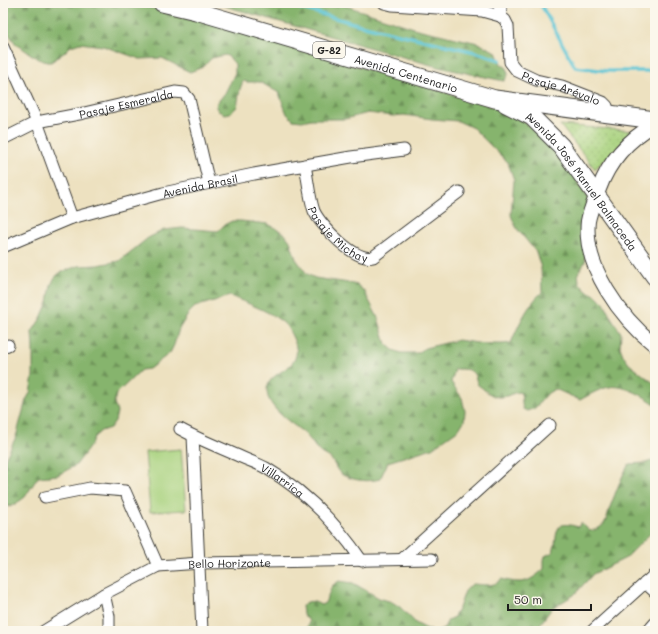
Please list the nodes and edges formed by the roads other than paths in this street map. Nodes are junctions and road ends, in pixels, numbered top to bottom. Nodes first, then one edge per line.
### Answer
1 (162, 3) edge
2 (384, 3) edge
3 (497, 3) edge
4 (500, 16) junction
5 (3, 47) edge
6 (495, 99) junction
7 (609, 114) junction
8 (655, 120) edge
9 (37, 122) junction
10 (655, 124) edge
11 (3, 139) edge
12 (404, 150) dead end
13 (305, 165) junction
14 (209, 183) junction
15 (459, 192) dead end
16 (597, 194) junction
17 (72, 218) junction
18 (3, 247) edge
19 (655, 277) edge
20 (655, 346) edge
21 (550, 425) dead end
22 (180, 429) dead end
23 (194, 436) junction
24 (45, 497) dead end
25 (432, 558) dead end
26 (402, 559) junction
27 (362, 561) junction
28 (200, 563) junction
29 (158, 566) junction
30 (655, 574) edge
31 (646, 583) junction
32 (655, 592) edge
33 (104, 594) junction
34 (655, 623) edge
35 (44, 631) edge
36 (109, 631) edge
37 (202, 631) edge
38 (592, 631) edge
39 (648, 631) edge

1 - 6 main road, Avenida Centenario / G-82
2 - 4 street
3 - 4 street, Pasaje Arévalo
4 - 7 street, Pasaje Arévalo
5 - 9 street
6 - 7 main road, Avenida Centenario
6 - 16 main road, Avenida José Manuel Balmaceda
7 - 8 main road, Avenida Centenario
9 - 11 street, Pasaje Esmeralda
9 - 14 street, Pasaje Esmeralda
9 - 17 street
10 - 16 street
12 - 13 street, Avenida Brasil
13 - 14 street, Avenida Brasil
13 - 15 street, Pasaje Michay
14 - 17 street, Avenida Brasil
16 - 19 main road, Avenida José Manuel Balmaceda
16 - 20 street
17 - 18 street, Avenida Brasil
21 - 26 street
22 - 23 street, Villarrica
23 - 27 street, Villarrica
23 - 28 street
24 - 29 street
25 - 26 street, Bello Horizonte
26 - 27 street, Bello Horizonte
27 - 28 street, Bello Horizonte
28 - 29 street, Bello Horizonte
28 - 37 street
29 - 33 street, Bello Horizonte
30 - 31 street
31 - 32 street
31 - 38 street
33 - 35 street, Bello Horizonte
33 - 36 street
34 - 39 street

